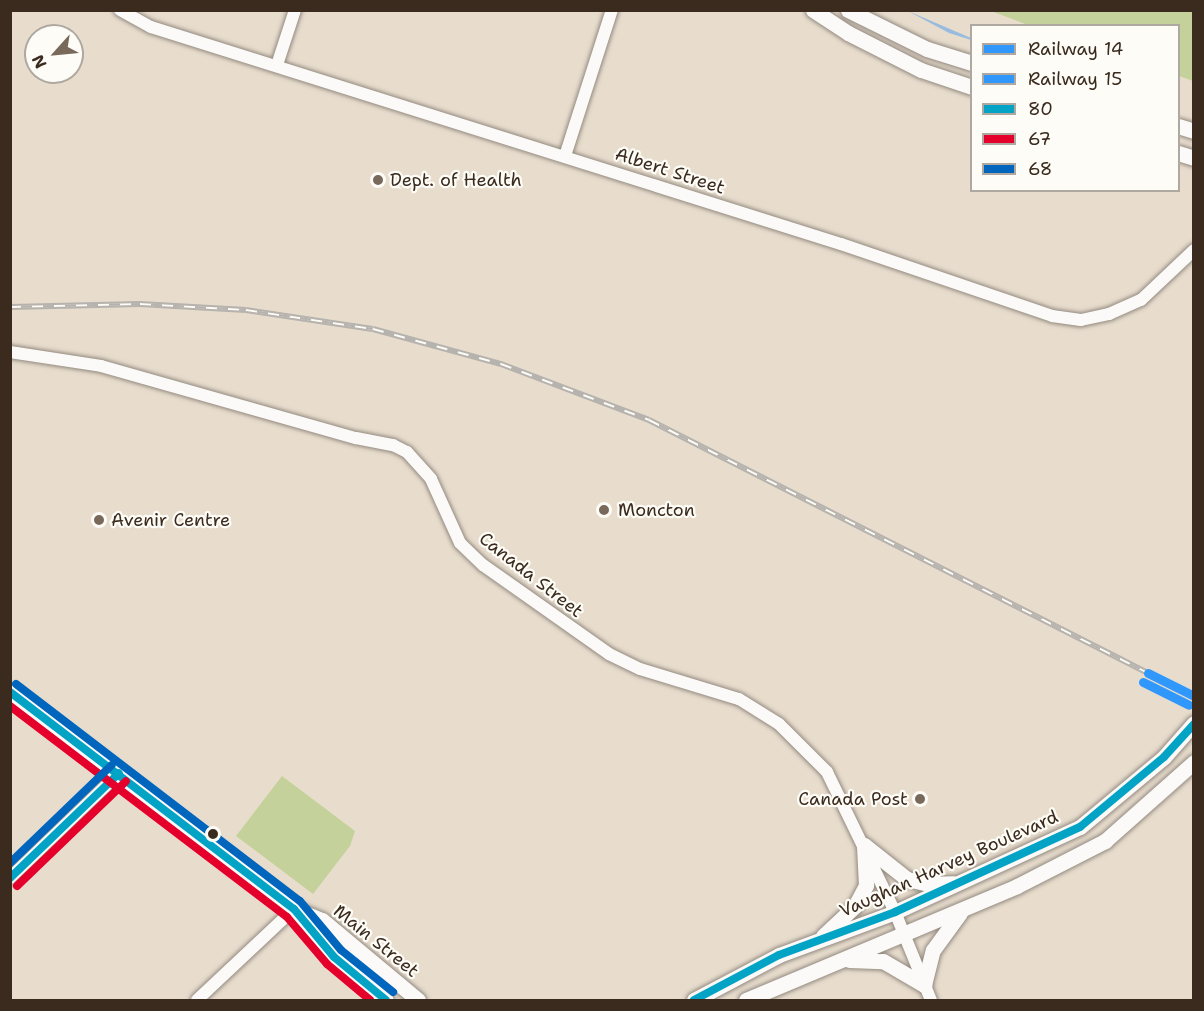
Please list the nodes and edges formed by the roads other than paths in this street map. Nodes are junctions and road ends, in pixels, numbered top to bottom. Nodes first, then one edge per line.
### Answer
1 (120, 10) edge
2 (294, 10) edge
3 (612, 10) edge
4 (813, 10) edge
5 (848, 10) edge
6 (970, 62) edge
7 (277, 65) junction
8 (970, 86) edge
9 (565, 156) junction
10 (1194, 250) edge
11 (10, 352) edge
12 (10, 692) edge
13 (1194, 723) edge
14 (1194, 762) edge
15 (119, 773) junction
16 (864, 845) junction
17 (10, 878) edge
18 (965, 882) junction
19 (967, 907) junction
20 (294, 909) junction
21 (895, 912) junction
22 (905, 934) junction
23 (818, 941) junction
24 (824, 966) junction
25 (924, 985) junction
26 (197, 1000) edge
27 (386, 1000) edge
28 (418, 1000) edge
29 (694, 1000) edge
30 (746, 1000) edge
31 (931, 1000) edge

1 - 7 street, Albert Street
2 - 7 street
3 - 9 street
4 - 8 main road
5 - 6 main road
7 - 9 street, Albert Street
9 - 10 street, Albert Street
11 - 16 street, Canada Street
12 - 15 main road
13 - 18 main road, Vaughan Harvey Boulevard
14 - 19 main road
15 - 17 street
15 - 20 main road
16 - 18 main road
16 - 21 street, Canada Street
16 - 23 main road
18 - 21 main road, Vaughan Harvey Boulevard
19 - 22 main road
19 - 25 main road
20 - 26 street
20 - 27 main road, Main Street
20 - 28 main road, Main Street
21 - 22 street, Canada Street
21 - 23 main road, Vaughan Harvey Boulevard
22 - 24 main road
22 - 25 street, Canada Street
23 - 29 main road, Vaughan Harvey Boulevard
24 - 25 main road
24 - 30 main road
25 - 31 street, Canada Street

